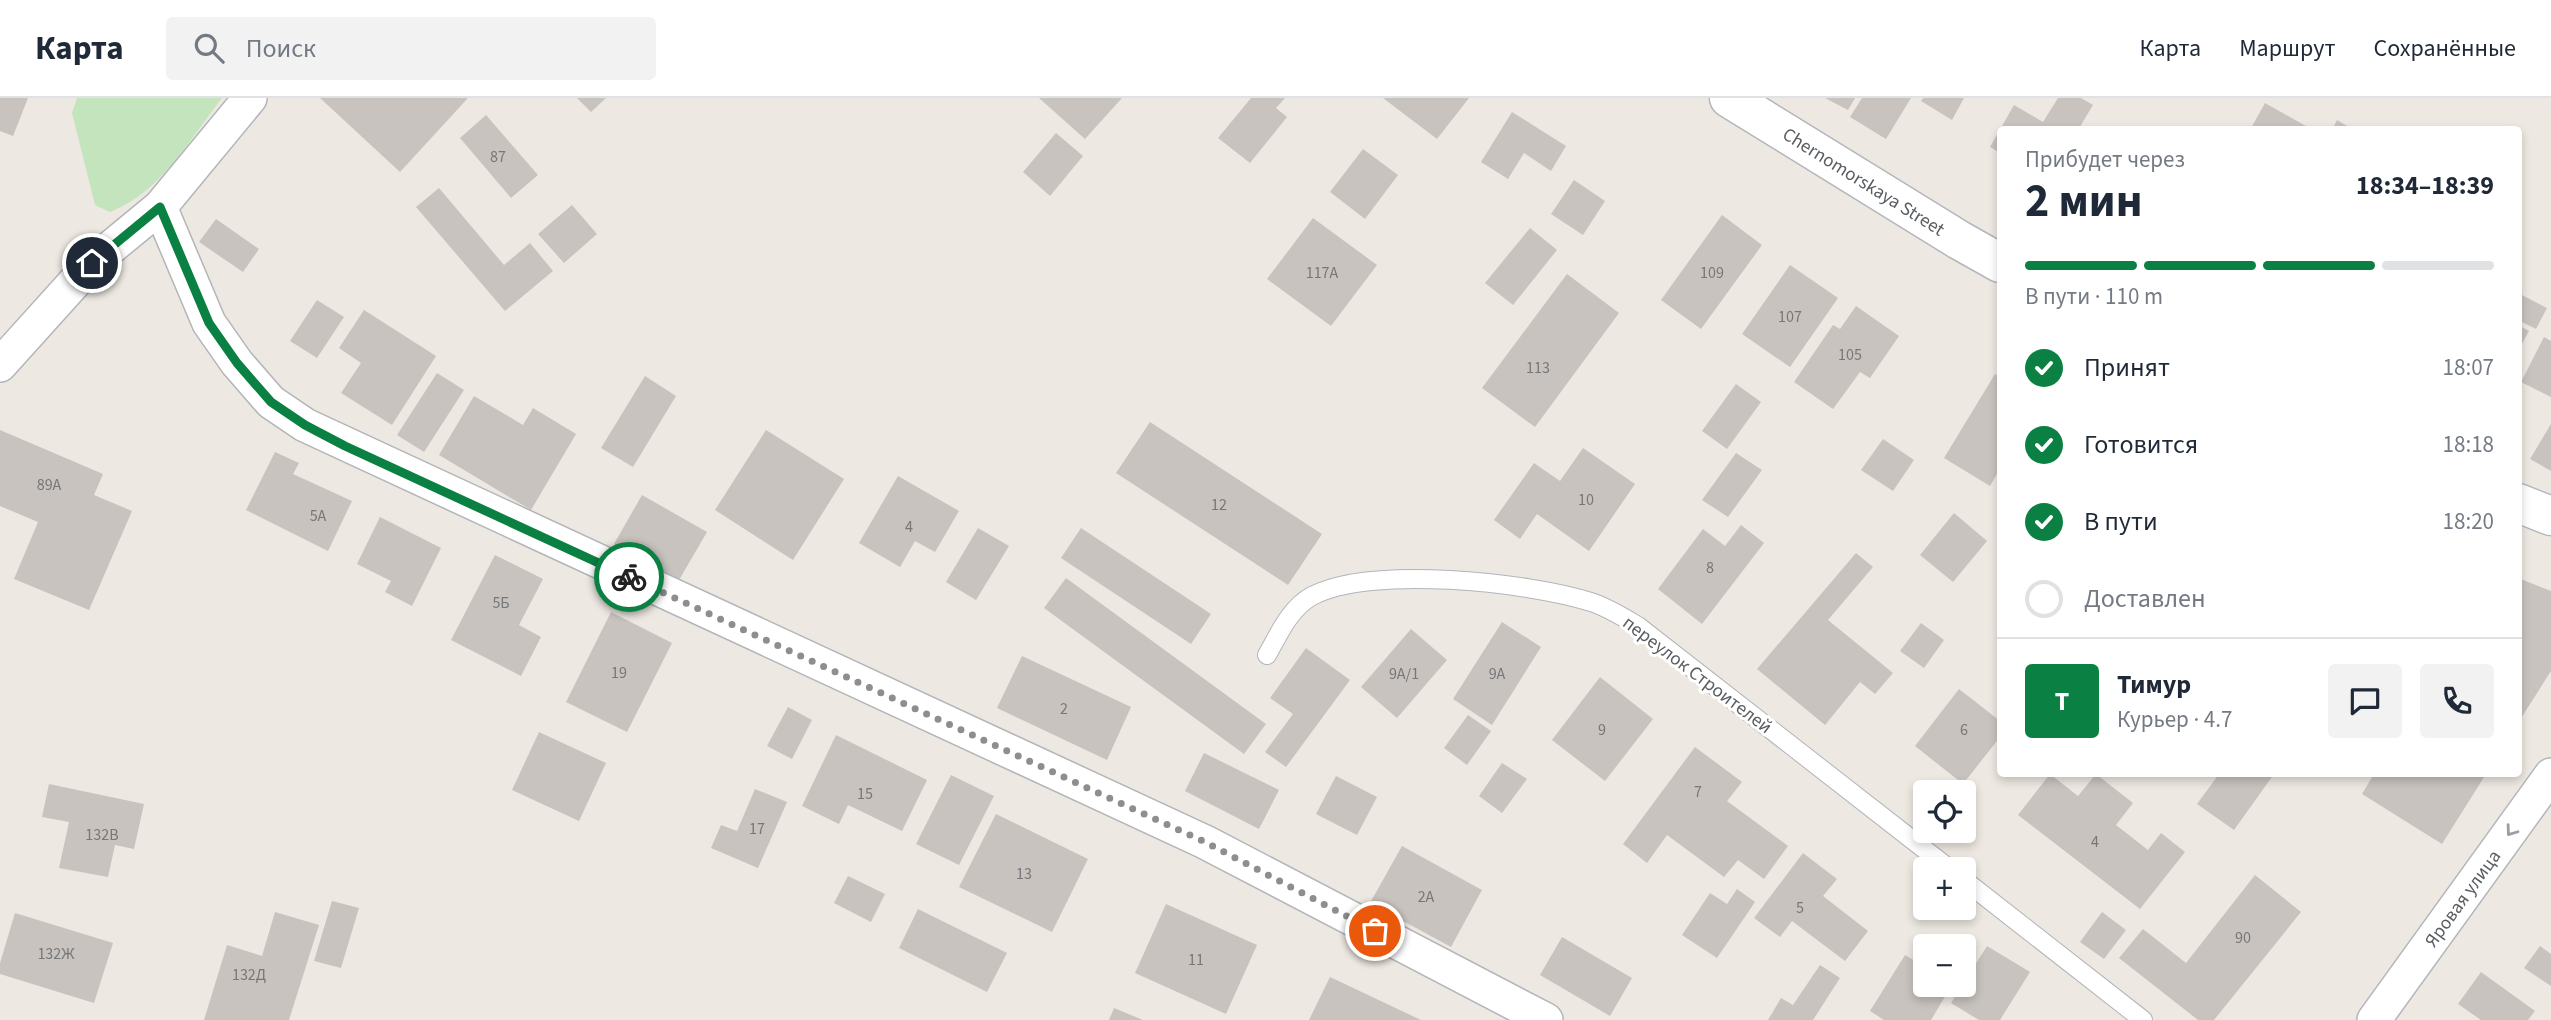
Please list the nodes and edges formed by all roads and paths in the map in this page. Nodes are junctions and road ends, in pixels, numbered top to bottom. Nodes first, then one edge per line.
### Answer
1 (250, 98) edge
2 (1728, 98) edge
3 (160, 207) junction
4 (1997, 261) edge
5 (0, 365) edge
6 (2522, 505) edge
7 (2551, 516) edge
8 (1267, 655) dead end
9 (2551, 775) edge
10 (1934, 857) edge
11 (1976, 889) edge
12 (1546, 1020) edge
13 (2143, 1020) edge
14 (2374, 1020) edge

1 - 3 street
2 - 4 street, Chernomorskaya Street
3 - 5 street
3 - 12 street
6 - 7 street
8 - 10 lane, переулок Строителей
9 -> 14 street, Яровая улица
11 - 13 lane

